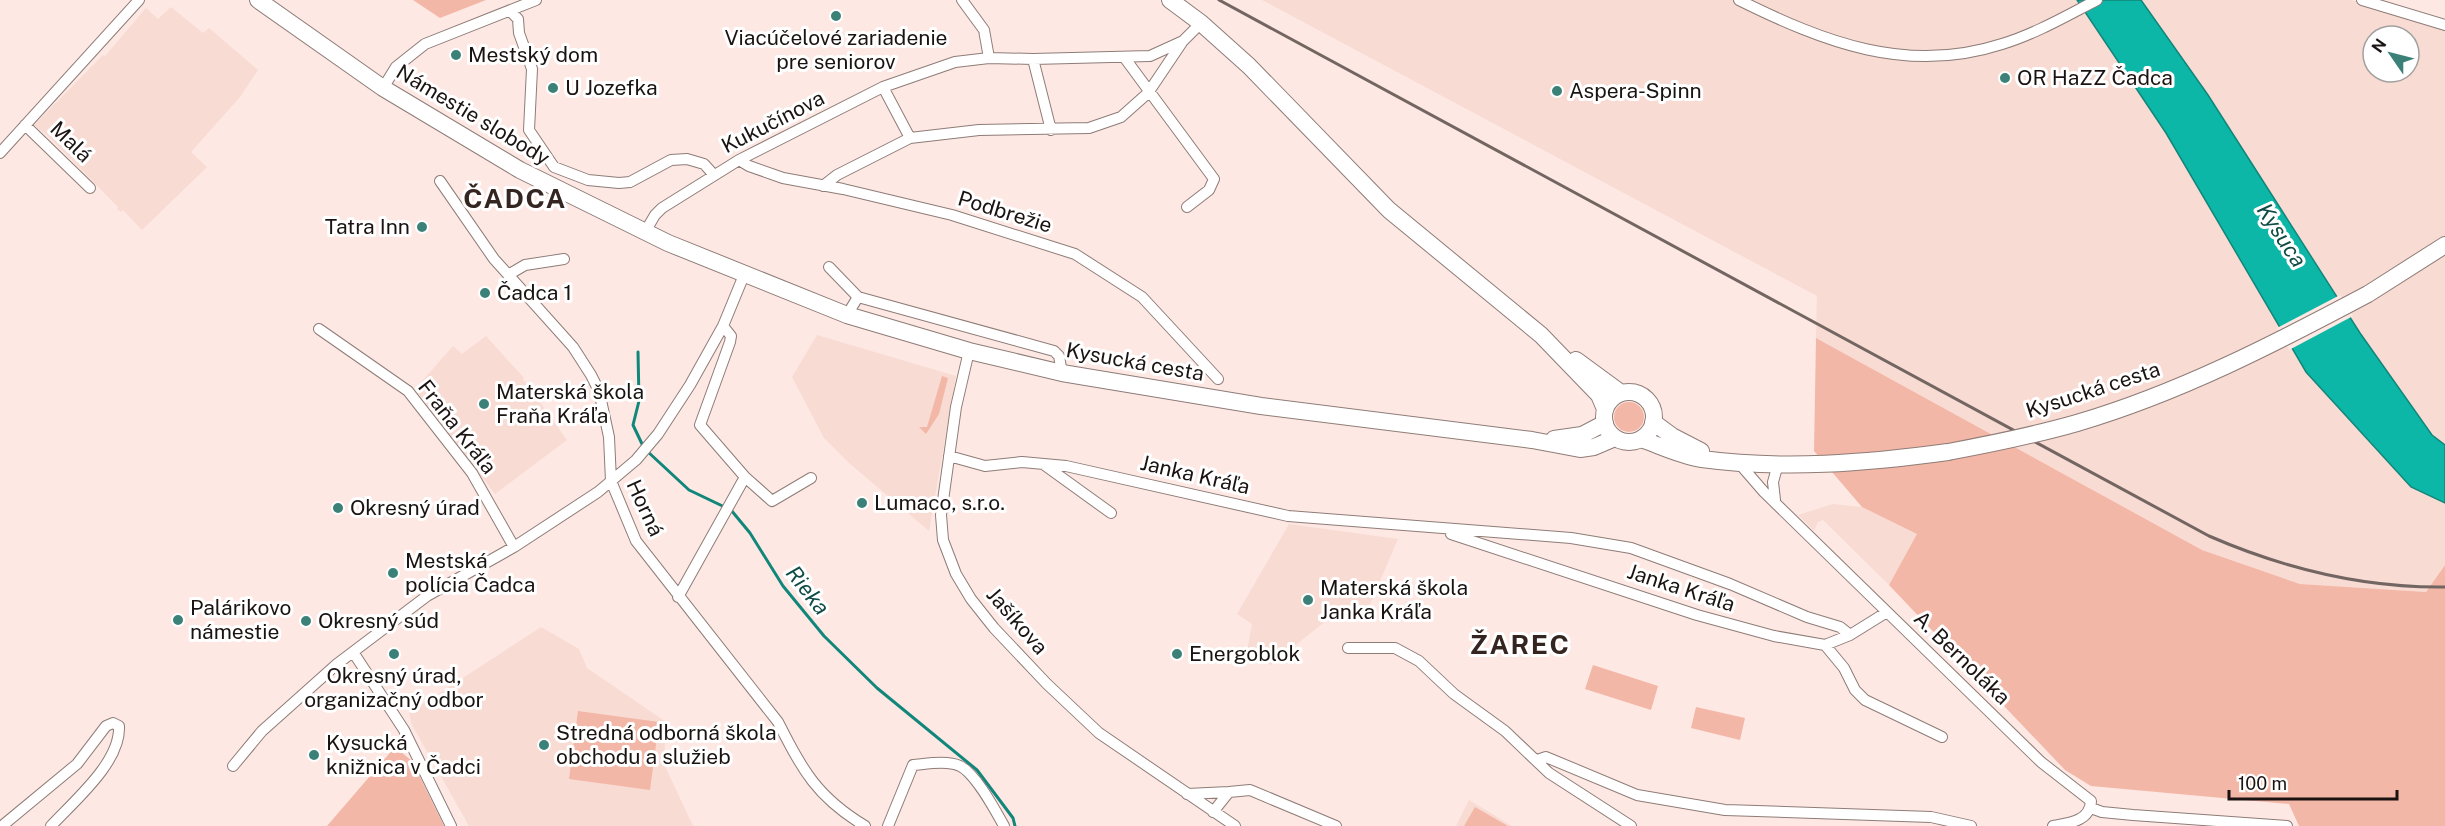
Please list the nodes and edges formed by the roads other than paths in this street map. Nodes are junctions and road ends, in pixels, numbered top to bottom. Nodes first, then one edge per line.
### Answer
1 (139, 0) edge
2 (258, 0) edge
3 (536, 0) edge
4 (962, 0) edge
5 (1170, 0) edge
6 (1739, 0) edge
7 (2097, 0) edge
8 (2362, 0) edge
9 (510, 11) junction
10 (1201, 23) junction
11 (2445, 25) edge
12 (1183, 41) junction
13 (1124, 57) junction
14 (989, 58) junction
15 (1033, 60) junction
16 (883, 87) junction
17 (383, 88) junction
18 (1148, 93) junction
19 (25, 125) junction
20 (1051, 130) junction
21 (910, 138) junction
22 (0, 152) edge
23 (739, 160) junction
24 (714, 175) junction
25 (440, 181) dead end
26 (823, 186) junction
27 (90, 188) dead end
28 (1187, 207) dead end
29 (645, 232) junction
30 (2445, 245) edge
31 (564, 258) dead end
32 (829, 267) dead end
33 (508, 275) junction
34 (744, 275) junction
35 (858, 297) junction
36 (847, 315) junction
37 (723, 326) junction
38 (319, 329) dead end
39 (1541, 335) junction
40 (969, 351) junction
41 (1062, 374) junction
42 (1218, 379) dead end
43 (1621, 393) junction
44 (1605, 416) junction
45 (1653, 422) junction
46 (1615, 438) junction
47 (1641, 439) junction
48 (1532, 440) junction
49 (949, 456) junction
50 (1729, 461) junction
51 (1043, 463) junction
52 (1778, 464) junction
53 (745, 477) junction
54 (811, 477) dead end
55 (611, 482) junction
56 (1774, 500) junction
57 (1111, 513) dead end
58 (1435, 529) junction
59 (514, 547) junction
60 (678, 597) junction
61 (1887, 612) junction
62 (1850, 635) junction
63 (1825, 645) junction
64 (1348, 648) dead end
65 (353, 652) junction
66 (1942, 737) dead end
67 (1537, 760) junction
68 (233, 766) dead end
69 (1229, 792) junction
70 (1187, 794) junction
71 (2091, 808) junction
72 (1213, 812) junction
73 (2, 826) edge
74 (51, 826) edge
75 (451, 826) edge
76 (865, 826) edge
77 (888, 826) edge
78 (1004, 826) edge
79 (1235, 826) edge
80 (1336, 826) edge
81 (1631, 826) edge
82 (1971, 826) edge
83 (2053, 826) edge
84 (2287, 826) edge

1 - 19 street
2 - 17 main road, Námestie slobody
3 - 9 street
4 - 14 street
5 - 10 main road
6 - 7 street
8 - 11 street
9 - 17 street
9 - 24 street, Kukučínova
10 - 12 street
10 - 39 main road
12 - 13 street, Kukučínova
12 - 18 street
13 - 15 street, Kukučínova
13 - 18 street
14 - 15 street, Kukučínova
14 - 16 street, Kukučínova
15 - 20 street
16 - 21 street
16 - 23 street, Kukučínova
17 - 29 main road, Námestie slobody
18 - 20 street
18 - 28 street
19 - 22 street
19 - 27 street, Malá
20 - 21 street
21 - 26 street
23 - 24 street, Kukučínova
23 - 26 street, Podbrežie
24 - 29 street, Kukučínova
25 - 33 street, Horná
26 - 42 street, Podbrežie
29 - 34 main road, Námestie slobody
30 - 52 main road, Kysucká cesta, bridge
31 - 33 street
32 - 35 street
33 - 55 street, Horná
34 - 36 main road, Kysucká cesta
34 - 37 street
35 - 36 street
35 - 41 street
36 - 40 main road, Kysucká cesta
37 - 53 street
37 - 55 street
38 - 59 street, Fraňa Kráľa
39 - 43 main road
39 - 44 main road
40 - 41 main road, Kysucká cesta
40 - 49 street, Jašíkova
41 - 48 main road, Kysucká cesta
43 - 44 main road, Kysucká cesta
43 - 45 main road
44 - 46 main road
44 - 48 main road, Kysucká cesta
45 - 47 main road
45 - 50 main road, Kysucká cesta
46 - 47 main road, Kysucká cesta
46 - 48 main road, Kysucká cesta
47 - 50 main road, Kysucká cesta
49 - 51 street, Janka Kráľa
49 - 70 street, Jašíkova
50 - 52 main road, Kysucká cesta
50 - 56 street, A. Bernoláka
51 - 57 street
51 - 58 street, Janka Kráľa
52 - 56 street
53 - 54 street
53 - 60 street
55 - 59 street
55 - 60 street, Horná
56 - 61 street, A. Bernoláka
58 - 62 street, Janka Kráľa
58 - 63 street, Janka Kráľa
59 - 65 street
60 - 76 street, Horná
61 - 62 street
61 - 71 street, A. Bernoláka
62 - 63 street
63 - 66 street
64 - 67 street
65 - 68 street
65 - 75 street
67 - 81 street
67 - 82 street
69 - 70 street
69 - 72 street
69 - 80 street
70 - 72 street, Jašíkova
71 - 83 street
71 - 84 street
72 - 79 street, Jašíkova
73 - 74 street
77 - 78 street

